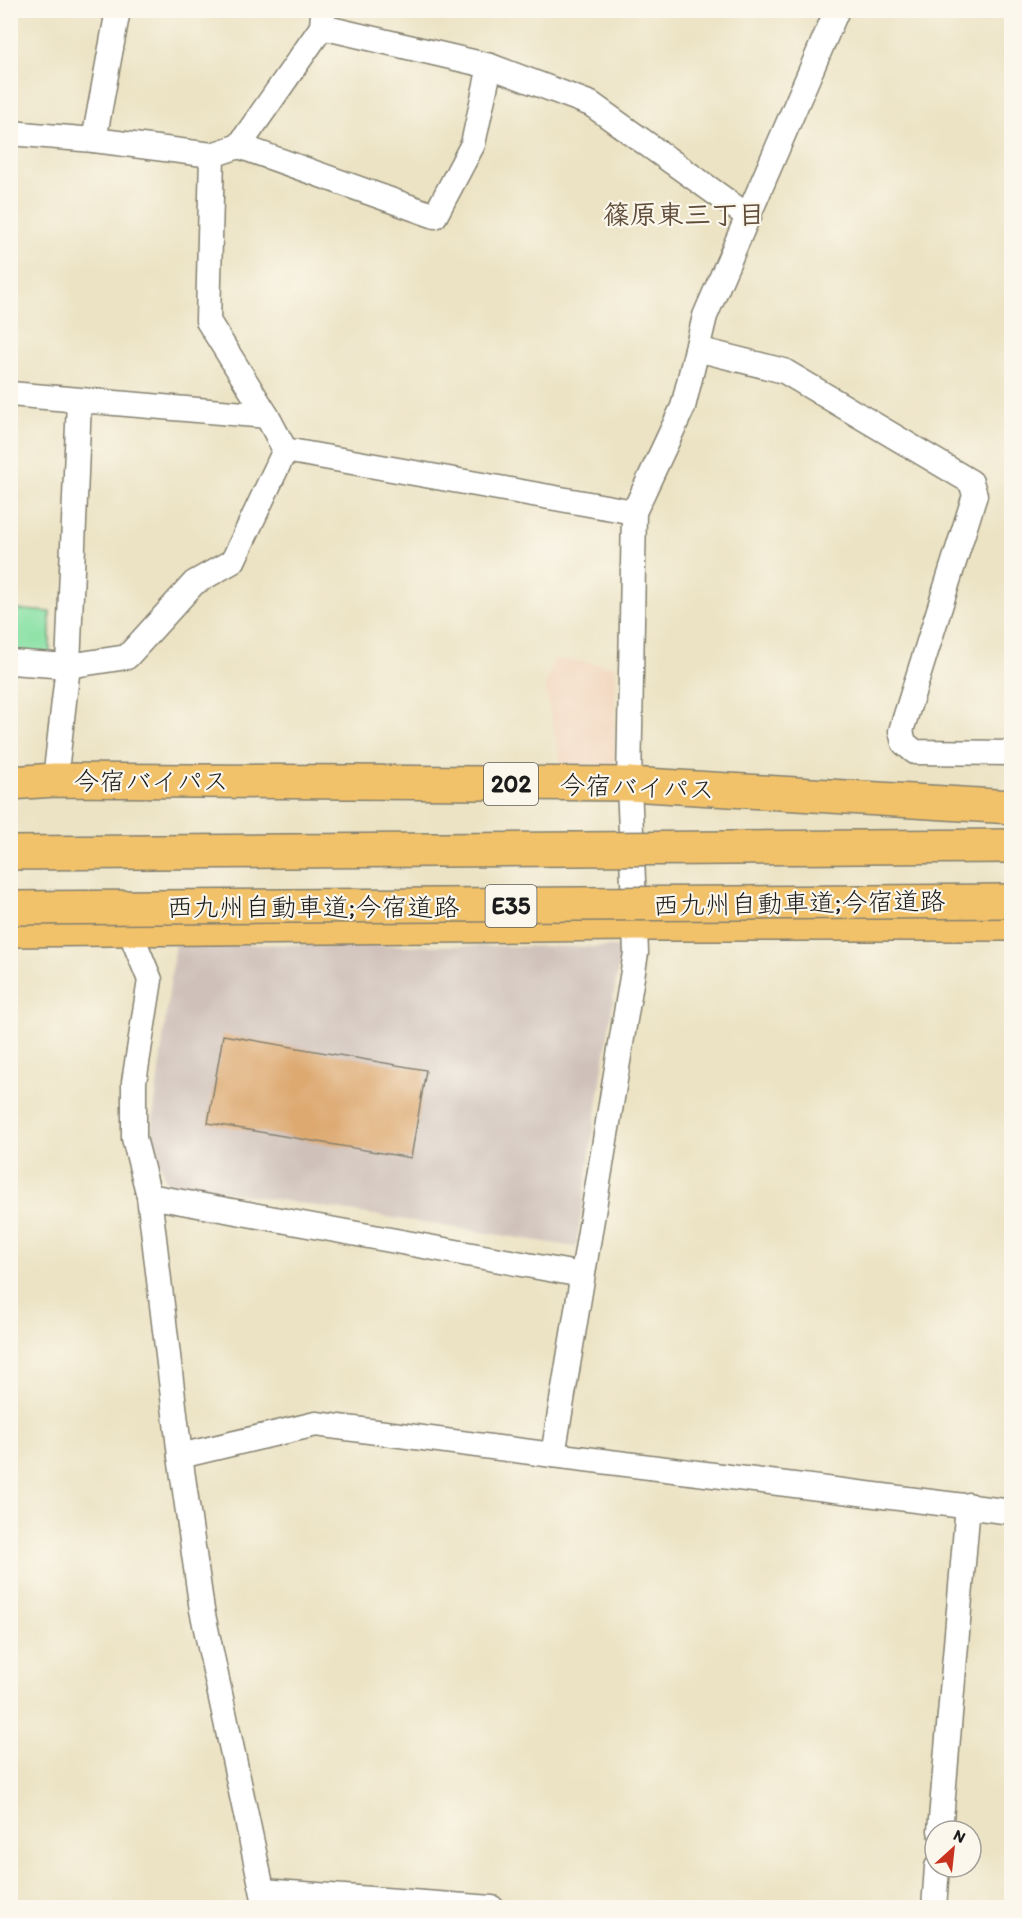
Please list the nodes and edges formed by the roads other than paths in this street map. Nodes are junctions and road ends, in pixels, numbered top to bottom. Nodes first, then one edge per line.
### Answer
1 (118, 10) edge
2 (837, 10) edge
3 (322, 19) edge
4 (490, 66) junction
5 (10, 133) edge
6 (94, 140) junction
7 (240, 146) junction
8 (212, 155) junction
9 (749, 217) junction
10 (698, 349) junction
11 (10, 394) edge
12 (79, 401) junction
13 (267, 416) junction
14 (285, 450) junction
15 (634, 512) junction
16 (10, 662) edge
17 (68, 666) junction
18 (1011, 753) edge
19 (55, 780) junction
20 (10, 783) edge
21 (629, 784) junction
22 (1011, 807) edge
23 (1011, 846) edge
24 (10, 853) edge
25 (1011, 901) edge
26 (10, 908) edge
27 (636, 924) junction
28 (1011, 924) edge
29 (129, 929) junction
30 (10, 930) edge
31 (149, 1196) junction
32 (582, 1275) junction
33 (553, 1455) junction
34 (180, 1456) junction
35 (968, 1505) junction
36 (1011, 1512) edge
37 (941, 1819) edge
38 (936, 1879) edge
39 (264, 1899) edge
40 (492, 1908) edge
41 (934, 1908) edge

1 - 6 street
2 - 9 street
3 - 4 street
3 - 7 street
4 - 7 street
4 - 9 street
5 - 6 street
6 - 8 street
7 - 8 street
8 - 13 street
9 - 10 street
10 - 15 street
10 - 18 street
11 - 12 street
12 - 13 street
12 - 17 street
13 - 14 street
14 - 15 street
14 - 17 street
15 - 21 street
16 - 17 street
17 - 19 street
19 - 20 highway, 今宿バイパス / 202
19 - 21 highway, 今宿バイパス / 202
21 - 22 highway, 今宿バイパス / 202
21 - 27 street
23 - 24 highway, 西九州自動車道;今宿道路 / E35, bridge
25 - 26 highway, 西九州自動車道;今宿道路 / E35, bridge
27 - 28 highway
27 - 29 highway
27 - 32 street
29 - 30 highway
29 - 31 street
31 - 32 street
31 - 34 street
32 - 33 street
33 - 34 street
33 - 35 street
34 - 39 street
35 - 36 street
35 - 37 street
38 - 41 street
39 - 40 street

